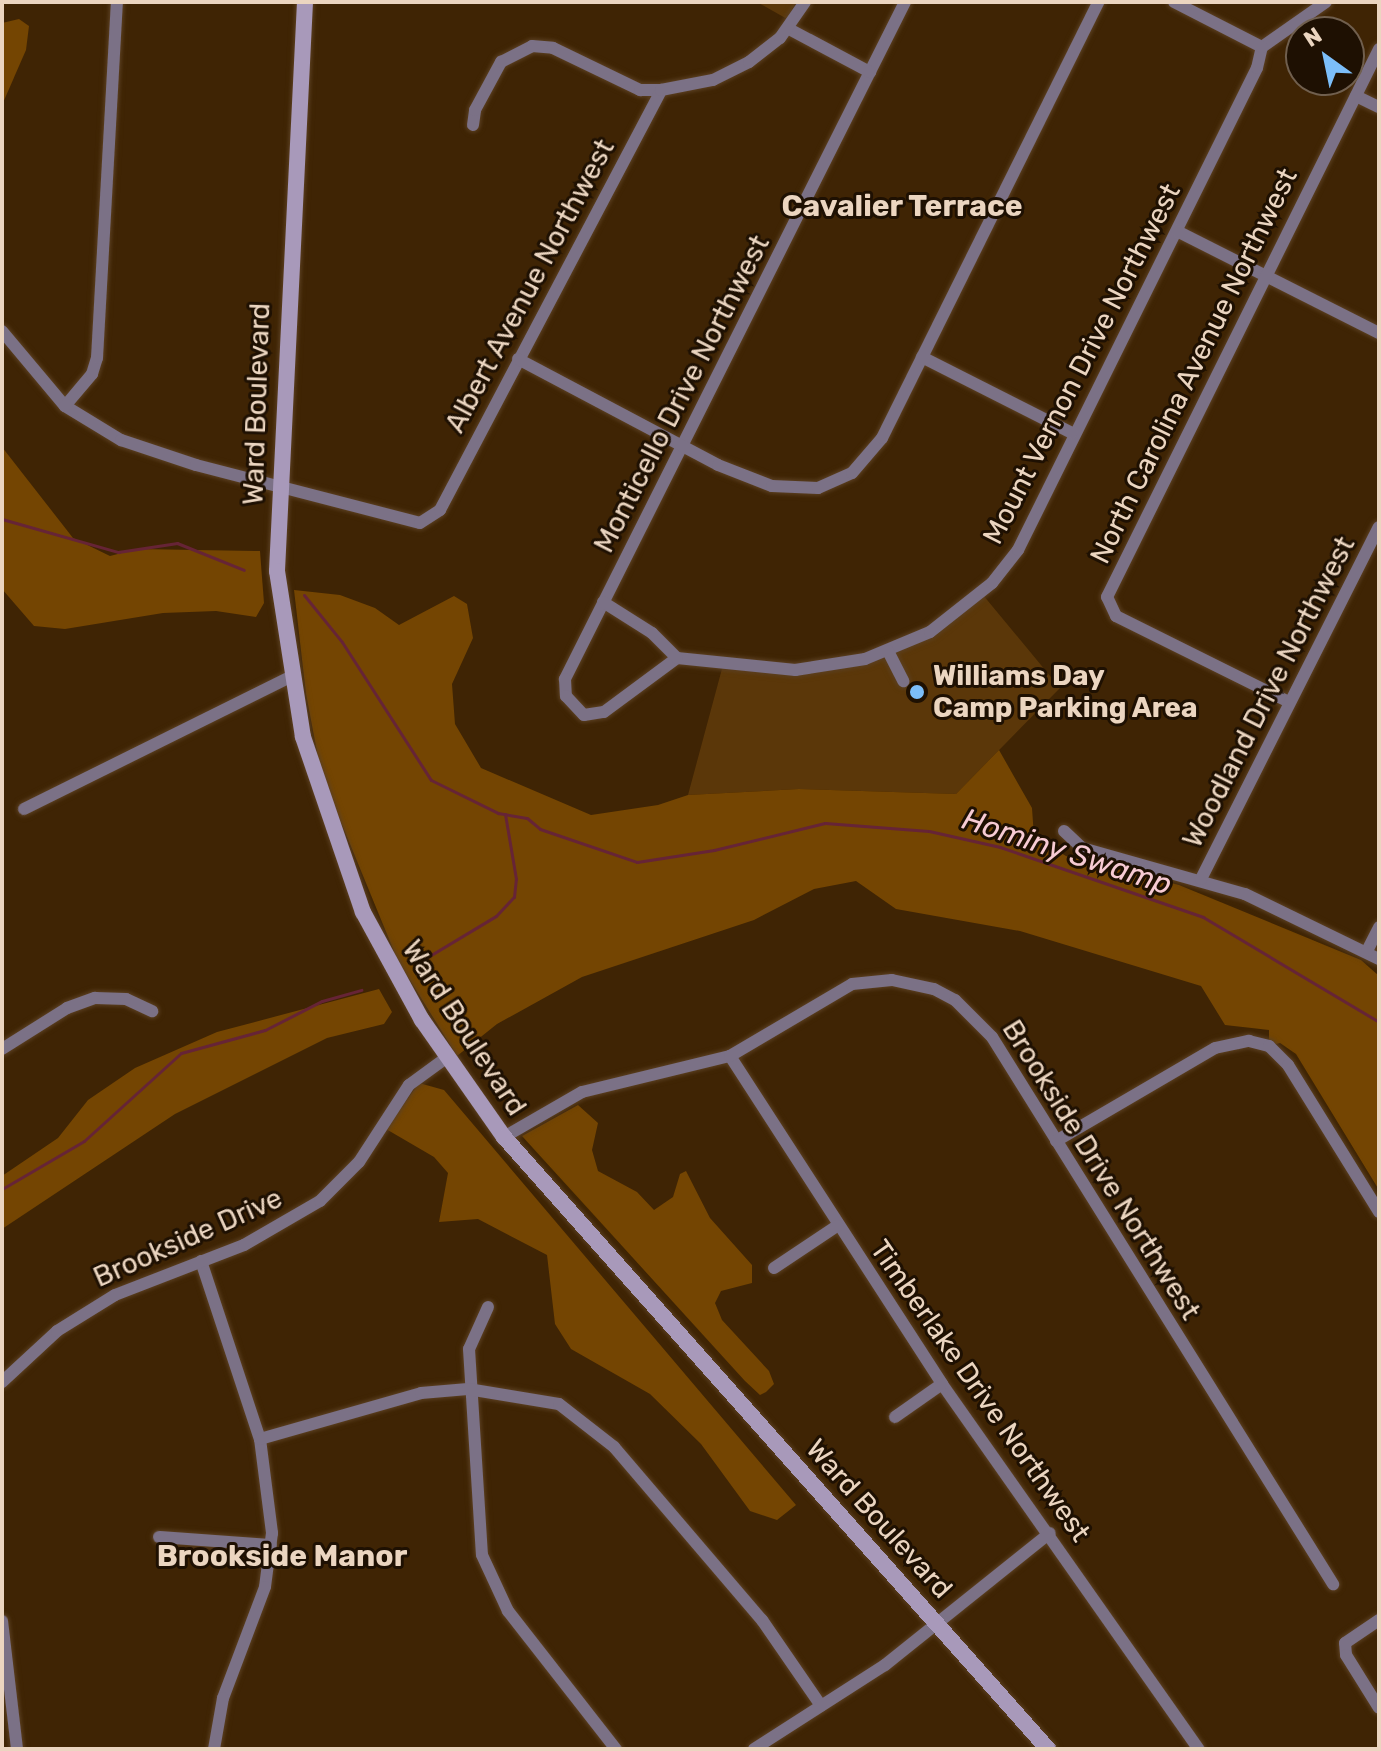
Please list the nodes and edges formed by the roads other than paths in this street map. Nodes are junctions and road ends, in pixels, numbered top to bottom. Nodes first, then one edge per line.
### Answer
1 (117, 2) edge
2 (305, 2) edge
3 (805, 2) edge
4 (905, 2) edge
5 (1098, 2) edge
6 (1174, 2) edge
7 (1326, 2) edge
8 (789, 29) junction
9 (1262, 47) junction
10 (1379, 49) edge
11 (870, 72) junction
12 (1365, 78) edge
13 (661, 90) junction
14 (1356, 96) joint
15 (1379, 107) edge
16 (473, 125) dead end
17 (1177, 231) junction
18 (1263, 274) junction
19 (2, 331) edge
20 (1379, 333) edge
21 (922, 357) junction
22 (518, 359) junction
23 (65, 406) junction
24 (1072, 433) junction
25 (683, 443) junction
26 (279, 485) junction
27 (1379, 528) edge
28 (603, 602) junction
29 (888, 651) junction
30 (677, 658) junction
31 (290, 677) junction
32 (903, 681) dead end
33 (1289, 702) junction
34 (24, 809) dead end
35 (1064, 831) dead end
36 (1201, 879) junction
37 (1379, 927) edge
38 (1367, 951) junction
39 (1379, 959) edge
40 (152, 1011) dead end
41 (2, 1049) edge
42 (730, 1056) junction
43 (446, 1058) junction
44 (504, 1137) junction
45 (1056, 1141) junction
46 (1379, 1212) edge
47 (837, 1226) junction
48 (201, 1261) junction
49 (774, 1268) dead end
50 (488, 1307) dead end
51 (2, 1382) edge
52 (942, 1384) junction
53 (468, 1389) junction
54 (895, 1417) dead end
55 (260, 1439) junction
56 (1050, 1533) junction
57 (159, 1537) dead end
58 (271, 1545) junction
59 (1333, 1584) dead end
60 (1379, 1620) edge
61 (2, 1621) edge
62 (938, 1624) junction
63 (821, 1706) junction
64 (1379, 1708) edge
65 (17, 1749) edge
66 (214, 1749) edge
67 (616, 1749) edge
68 (754, 1749) edge
69 (1048, 1749) edge
70 (1199, 1749) edge

1 - 23 street
2 - 26 main road, Ward Boulevard
3 - 8 street
4 - 11 street, Monticello Drive Northwest
5 - 21 street
6 - 9 street
7 - 9 street
8 - 11 street
8 - 13 street
9 - 17 street, Mount Vernon Drive Northwest
10 - 12 street, North Carolina Avenue Northwest
11 - 25 street, Monticello Drive Northwest
13 - 16 street
13 - 22 street, Albert Avenue Northwest
14 - 15 street
14 - 18 street, North Carolina Avenue Northwest
17 - 18 street
17 - 24 street, Mount Vernon Drive Northwest
18 - 20 street
18 - 33 street, North Carolina Avenue Northwest
19 - 23 street
21 - 24 street
21 - 25 street
22 - 25 street
22 - 26 street, Albert Avenue Northwest
23 - 26 street
24 - 29 street, Mount Vernon Drive Northwest
25 - 28 street, Monticello Drive Northwest
26 - 31 main road, Ward Boulevard
27 - 33 street, Woodland Drive Northwest
28 - 30 street
28 - 30 street, Monticello Drive Northwest
29 - 30 street, Mount Vernon Drive Northwest
29 - 32 street
31 - 34 street
31 - 43 main road, Ward Boulevard
33 - 36 street, Woodland Drive Northwest
35 - 36 street
36 - 38 street
37 - 38 street
38 - 39 street
40 - 41 street
42 - 44 street, Brookside Drive Northwest
42 - 45 street, Brookside Drive Northwest
42 - 47 street, Timberlake Drive Northwest
43 - 44 main road, Ward Boulevard
43 - 48 street, Brookside Drive
44 - 62 main road, Ward Boulevard
45 - 46 street
45 - 59 street, Brookside Drive Northwest
47 - 49 street
47 - 52 street, Timberlake Drive Northwest
48 - 51 street, Brookside Drive
48 - 55 street
50 - 53 street
52 - 54 street
52 - 56 street, Timberlake Drive Northwest
53 - 55 street
53 - 63 street
53 - 67 street
55 - 58 street
56 - 62 street
56 - 70 street, Timberlake Drive Northwest
57 - 58 street
58 - 66 street
60 - 64 street
61 - 65 street
62 - 63 street
62 - 69 main road, Ward Boulevard
63 - 68 street

